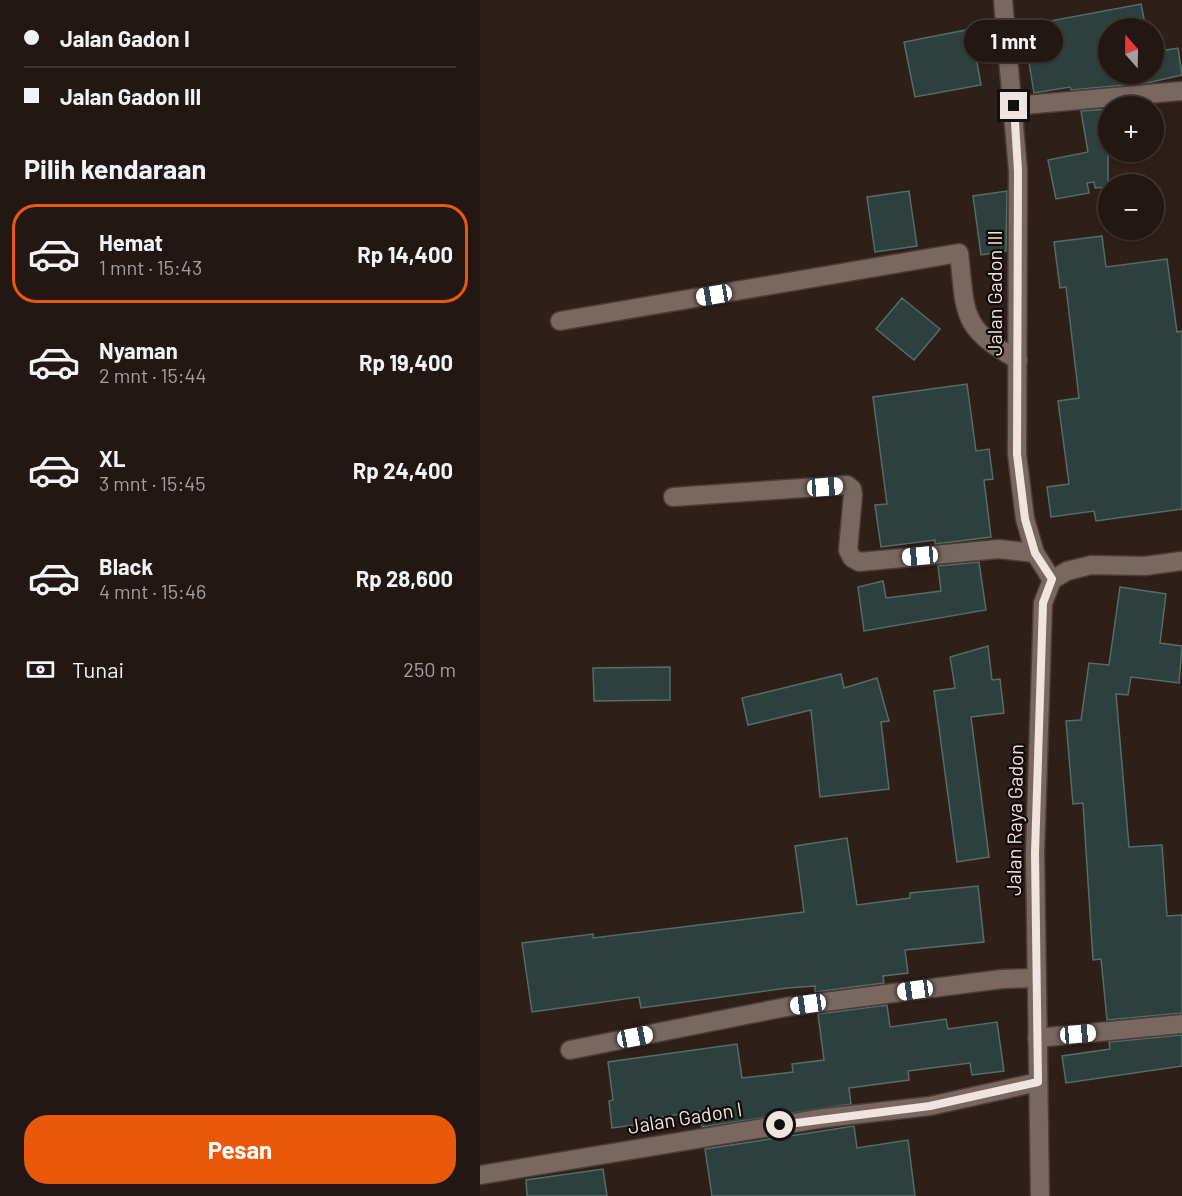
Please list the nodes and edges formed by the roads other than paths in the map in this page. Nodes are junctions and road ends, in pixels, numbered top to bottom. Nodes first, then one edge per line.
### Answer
1 (1003, 0) edge
2 (1182, 91) edge
3 (1014, 106) junction
4 (560, 321) dead end
5 (1018, 360) junction
6 (673, 497) dead end
7 (1035, 553) junction
8 (1182, 561) edge
9 (1052, 579) junction
10 (1037, 978) junction
11 (1182, 1024) edge
12 (1037, 1038) junction
13 (570, 1050) dead end
14 (1038, 1082) junction
15 (480, 1175) edge
16 (1040, 1196) edge

1 - 3 street, Jalan Gadon III
2 - 3 street
3 - 5 street, Jalan Gadon III
4 - 5 street
5 - 7 street, Jalan Gadon III
6 - 7 street
7 - 9 street, Jalan Gadon III
8 - 9 street
9 - 10 street, Jalan Raya Gadon
10 - 12 street, Jalan Raya Gadon
10 - 13 street
11 - 12 street
12 - 14 street, Jalan Raya Gadon
14 - 15 street, Jalan Gadon I
14 - 16 street, Jalan Raya Gadon

